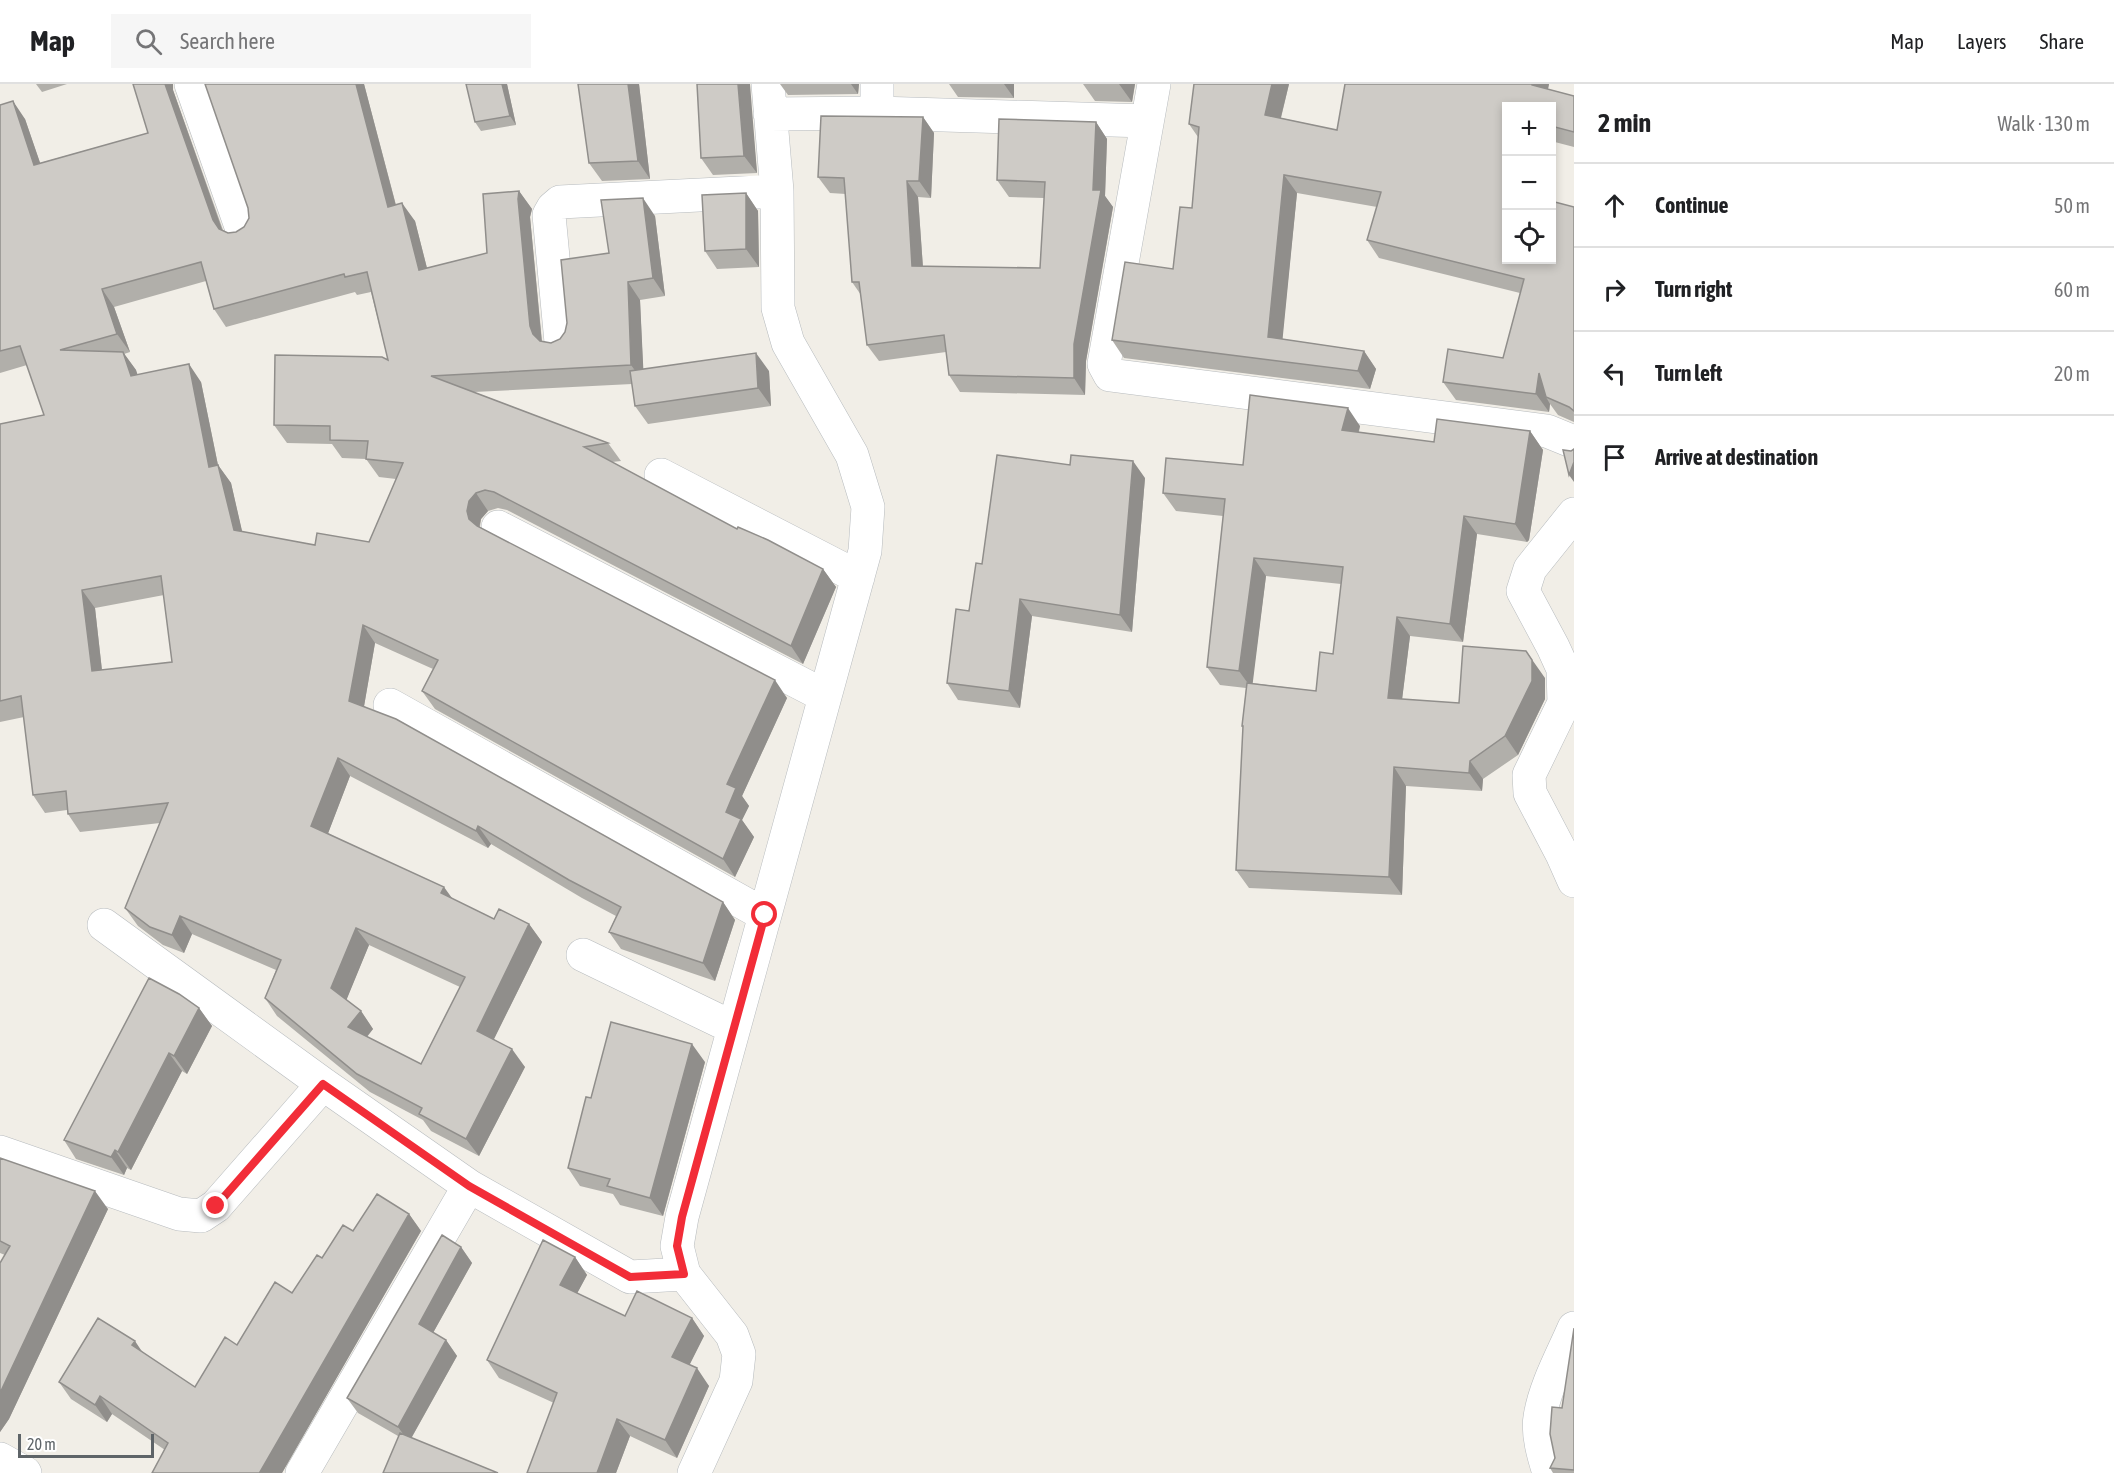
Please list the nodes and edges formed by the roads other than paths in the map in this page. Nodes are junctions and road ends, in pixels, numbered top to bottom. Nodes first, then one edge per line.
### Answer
1 (191, 84) edge
2 (1154, 84) edge
3 (769, 99) edge
4 (877, 99) edge
5 (1147, 121) junction
6 (777, 191) junction
7 (243, 232) edge
8 (561, 342) edge
9 (1574, 442) edge
10 (660, 475) dead end
11 (1574, 514) edge
12 (498, 527) dead end
13 (858, 577) junction
14 (1564, 644) edge
15 (825, 696) junction
16 (390, 705) dead end
17 (1574, 881) edge
18 (765, 915) junction
19 (104, 925) dead end
20 (583, 955) dead end
21 (734, 1028) junction
22 (323, 1084) junction
23 (0, 1152) edge
24 (469, 1186) junction
25 (684, 1274) junction
26 (1574, 1328) edge
27 (0, 1459) edge
28 (25, 1473) edge
29 (302, 1473) edge
30 (694, 1473) edge
31 (1549, 1473) edge

1 - 7 street
2 - 5 street
3 - 4 street
3 - 6 street
4 - 5 street
5 - 9 street
6 - 8 street
6 - 13 street
10 - 13 street
11 - 14 street
12 - 15 street
13 - 15 street
14 - 17 street
15 - 18 street
16 - 18 street
18 - 21 street
19 - 22 street
20 - 21 street
21 - 25 street
22 - 23 street
22 - 24 street
24 - 25 street
24 - 29 street
25 - 30 street
26 - 31 street
27 - 28 street

